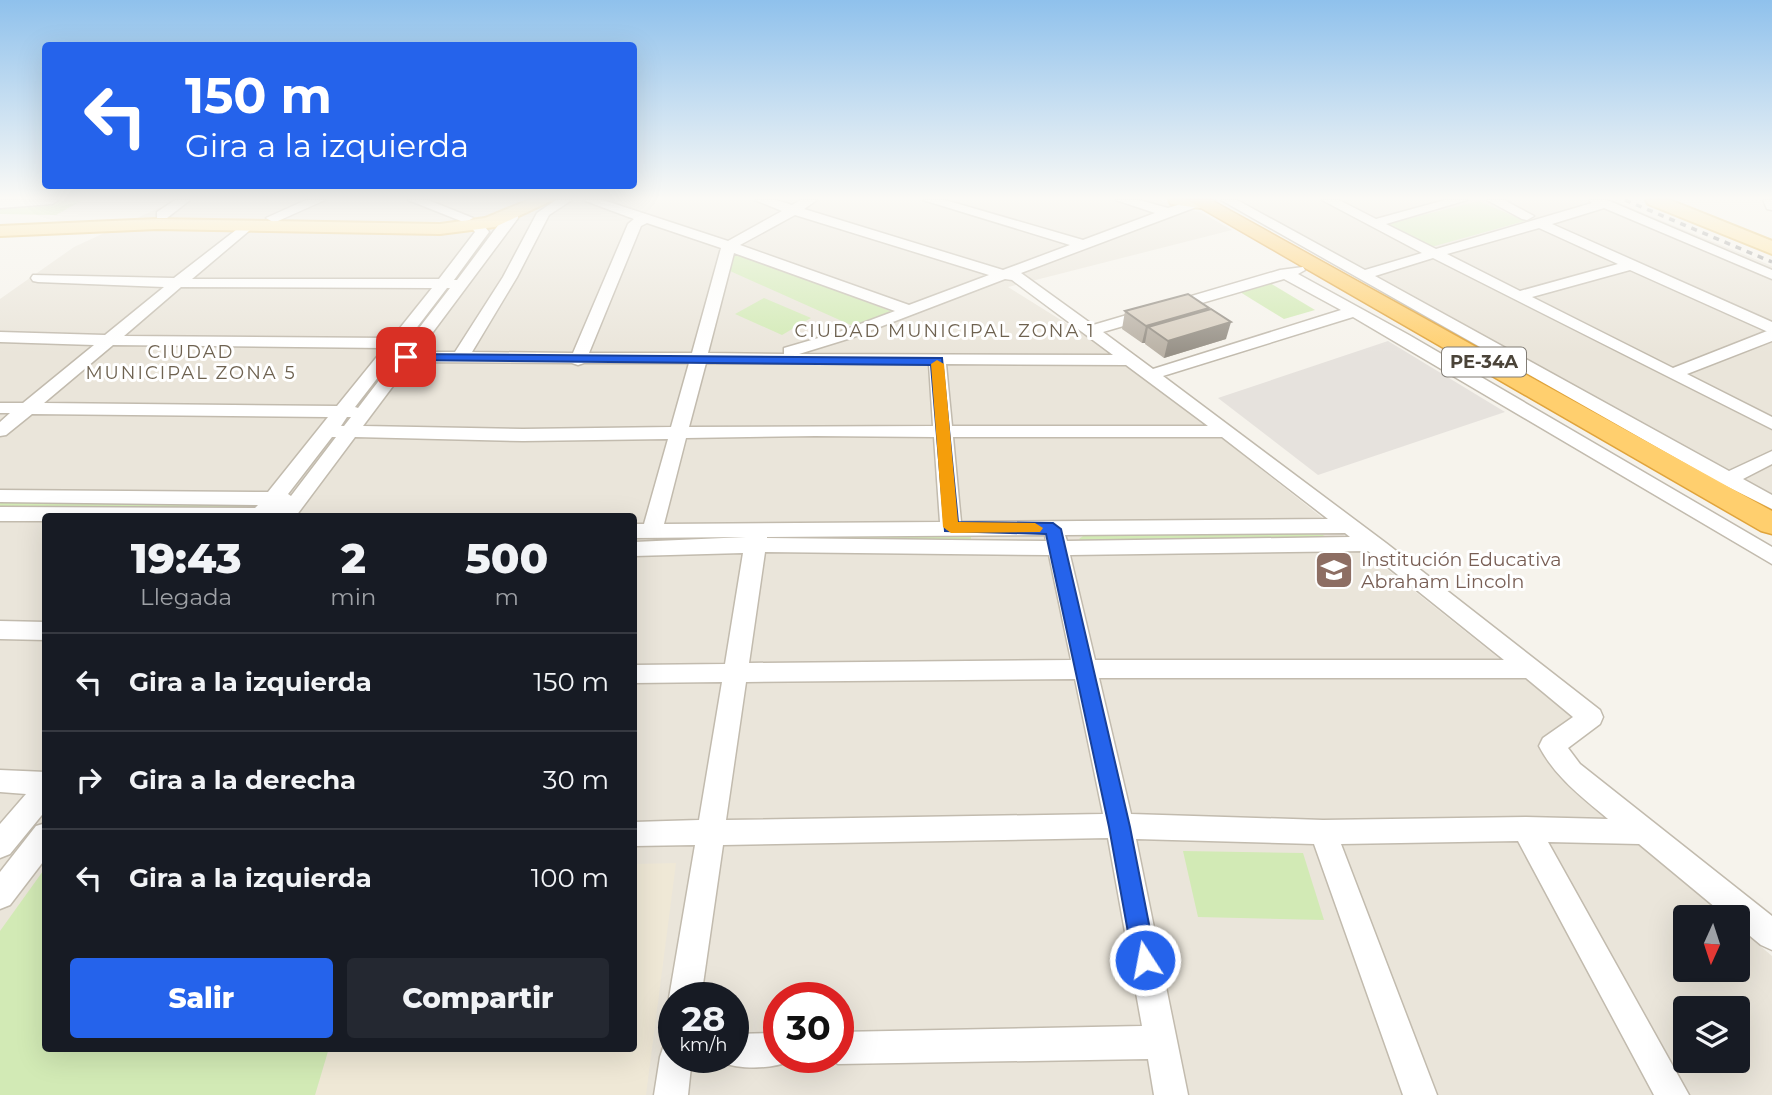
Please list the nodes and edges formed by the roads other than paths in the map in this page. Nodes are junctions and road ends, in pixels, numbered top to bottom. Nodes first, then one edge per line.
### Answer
1 (216, 251) edge
2 (469, 251) edge
3 (486, 251) edge
4 (524, 251) edge
5 (624, 251) edge
6 (728, 251) edge
7 (743, 251) edge
8 (926, 251) edge
9 (1068, 251) edge
10 (1284, 251) edge
11 (1318, 251) edge
12 (1436, 251) edge
13 (1600, 251) edge
14 (1715, 251) edge
15 (1433, 252) junction
16 (1631, 265) junction
17 (1313, 266) junction
18 (1285, 273) junction
19 (1001, 274) junction
20 (1772, 275) edge
21 (1362, 276) junction
22 (38, 278) dead end
23 (177, 283) junction
24 (444, 284) junction
25 (463, 284) junction
26 (1520, 296) junction
27 (908, 310) junction
28 (1355, 312) junction
29 (1772, 328) edge
30 (1091, 331) junction
31 (1772, 335) edge
32 (0, 337) edge
33 (108, 341) junction
34 (402, 350) junction
35 (460, 358) junction
36 (698, 359) junction
37 (753, 359) junction
38 (578, 360) junction
39 (1131, 360) junction
40 (937, 361) junction
41 (1672, 374) junction
42 (1150, 375) junction
43 (0, 408) edge
44 (27, 409) junction
45 (343, 412) junction
46 (365, 412) junction
47 (1772, 424) edge
48 (0, 431) edge
49 (328, 431) junction
50 (350, 432) junction
51 (944, 432) junction
52 (1224, 432) junction
53 (679, 433) junction
54 (1772, 457) edge
55 (1727, 479) junction
56 (0, 496) edge
57 (1772, 503) edge
58 (264, 510) edge
59 (291, 510) edge
60 (42, 513) edge
61 (66, 513) edge
62 (0, 514) edge
63 (1772, 524) edge
64 (1347, 526) junction
65 (951, 527) junction
66 (643, 531) edge
67 (756, 537) junction
68 (1056, 538) junction
69 (1371, 544) junction
70 (637, 549) edge
71 (1772, 557) edge
72 (0, 630) edge
73 (42, 631) edge
74 (1085, 669) junction
75 (1532, 669) junction
76 (637, 674) edge
77 (735, 674) junction
78 (0, 781) edge
79 (42, 783) edge
80 (42, 794) edge
81 (1120, 827) junction
82 (1526, 829) junction
83 (1323, 832) junction
84 (1647, 832) junction
85 (637, 834) edge
86 (709, 834) junction
87 (42, 840) edge
88 (0, 845) edge
89 (0, 895) edge
90 (1772, 935) edge
91 (687, 982) edge
92 (1160, 1042) junction
93 (854, 1048) edge
94 (674, 1073) edge
95 (671, 1095) edge
96 (1171, 1095) edge
97 (1420, 1095) edge
98 (1672, 1095) edge

1 - 23 street
2 - 24 street
3 - 25 street
4 - 35 street
5 - 38 street
6 - 36 street
7 - 27 street
8 - 19 street
9 - 19 street
10 - 17 highway, PE-34A
11 - 21 street
12 - 15 street
13 - 16 street
14 - 20 street
15 - 21 street
15 - 26 street
16 - 26 street
16 - 29 street
17 - 18 street
17 - 63 highway, PE-34A
18 - 28 street
18 - 30 street
19 - 27 street
19 - 30 street
21 - 55 street
22 - 23 street
23 - 24 street
23 - 33 street
24 - 25 street
24 - 34 street
25 - 34 street
26 - 41 street
27 - 37 street
28 - 42 street
28 - 71 street
30 - 39 street
31 - 41 street
32 - 33 street
33 - 34 street
33 - 44 street
34 - 35 street
34 - 45 street
34 - 46 street
35 - 38 street
36 - 37 street
36 - 38 street
36 - 53 street
37 - 40 street
39 - 40 street
39 - 42 street
40 - 51 street
41 - 47 street
42 - 52 street
43 - 44 street
44 - 45 street
44 - 48 street
45 - 46 street
45 - 49 street
46 - 50 street
49 - 50 street
49 - 58 street
50 - 53 street
50 - 59 street
51 - 52 street
51 - 53 street
51 - 65 street
52 - 64 street
53 - 66 street
54 - 55 street
55 - 57 street
56 - 58 street
58 - 59 street
58 - 61 street
60 - 62 street
64 - 68 street
64 - 69 street
65 - 67 street
65 - 68 street
66 - 67 street
67 - 68 street
67 - 70 street
67 - 77 street
68 - 69 street
68 - 74 street
69 - 75 street
72 - 73 street
74 - 75 street
74 - 77 street
74 - 81 street
75 - 84 street
76 - 77 street
77 - 86 street
78 - 79 street
80 - 88 street
81 - 83 street
81 - 86 street
81 - 92 street
82 - 83 street
82 - 84 street
82 - 98 street
83 - 97 street
84 - 90 street
85 - 86 street
86 - 91 street
87 - 89 street
92 - 93 street
92 - 96 street
94 - 95 street

